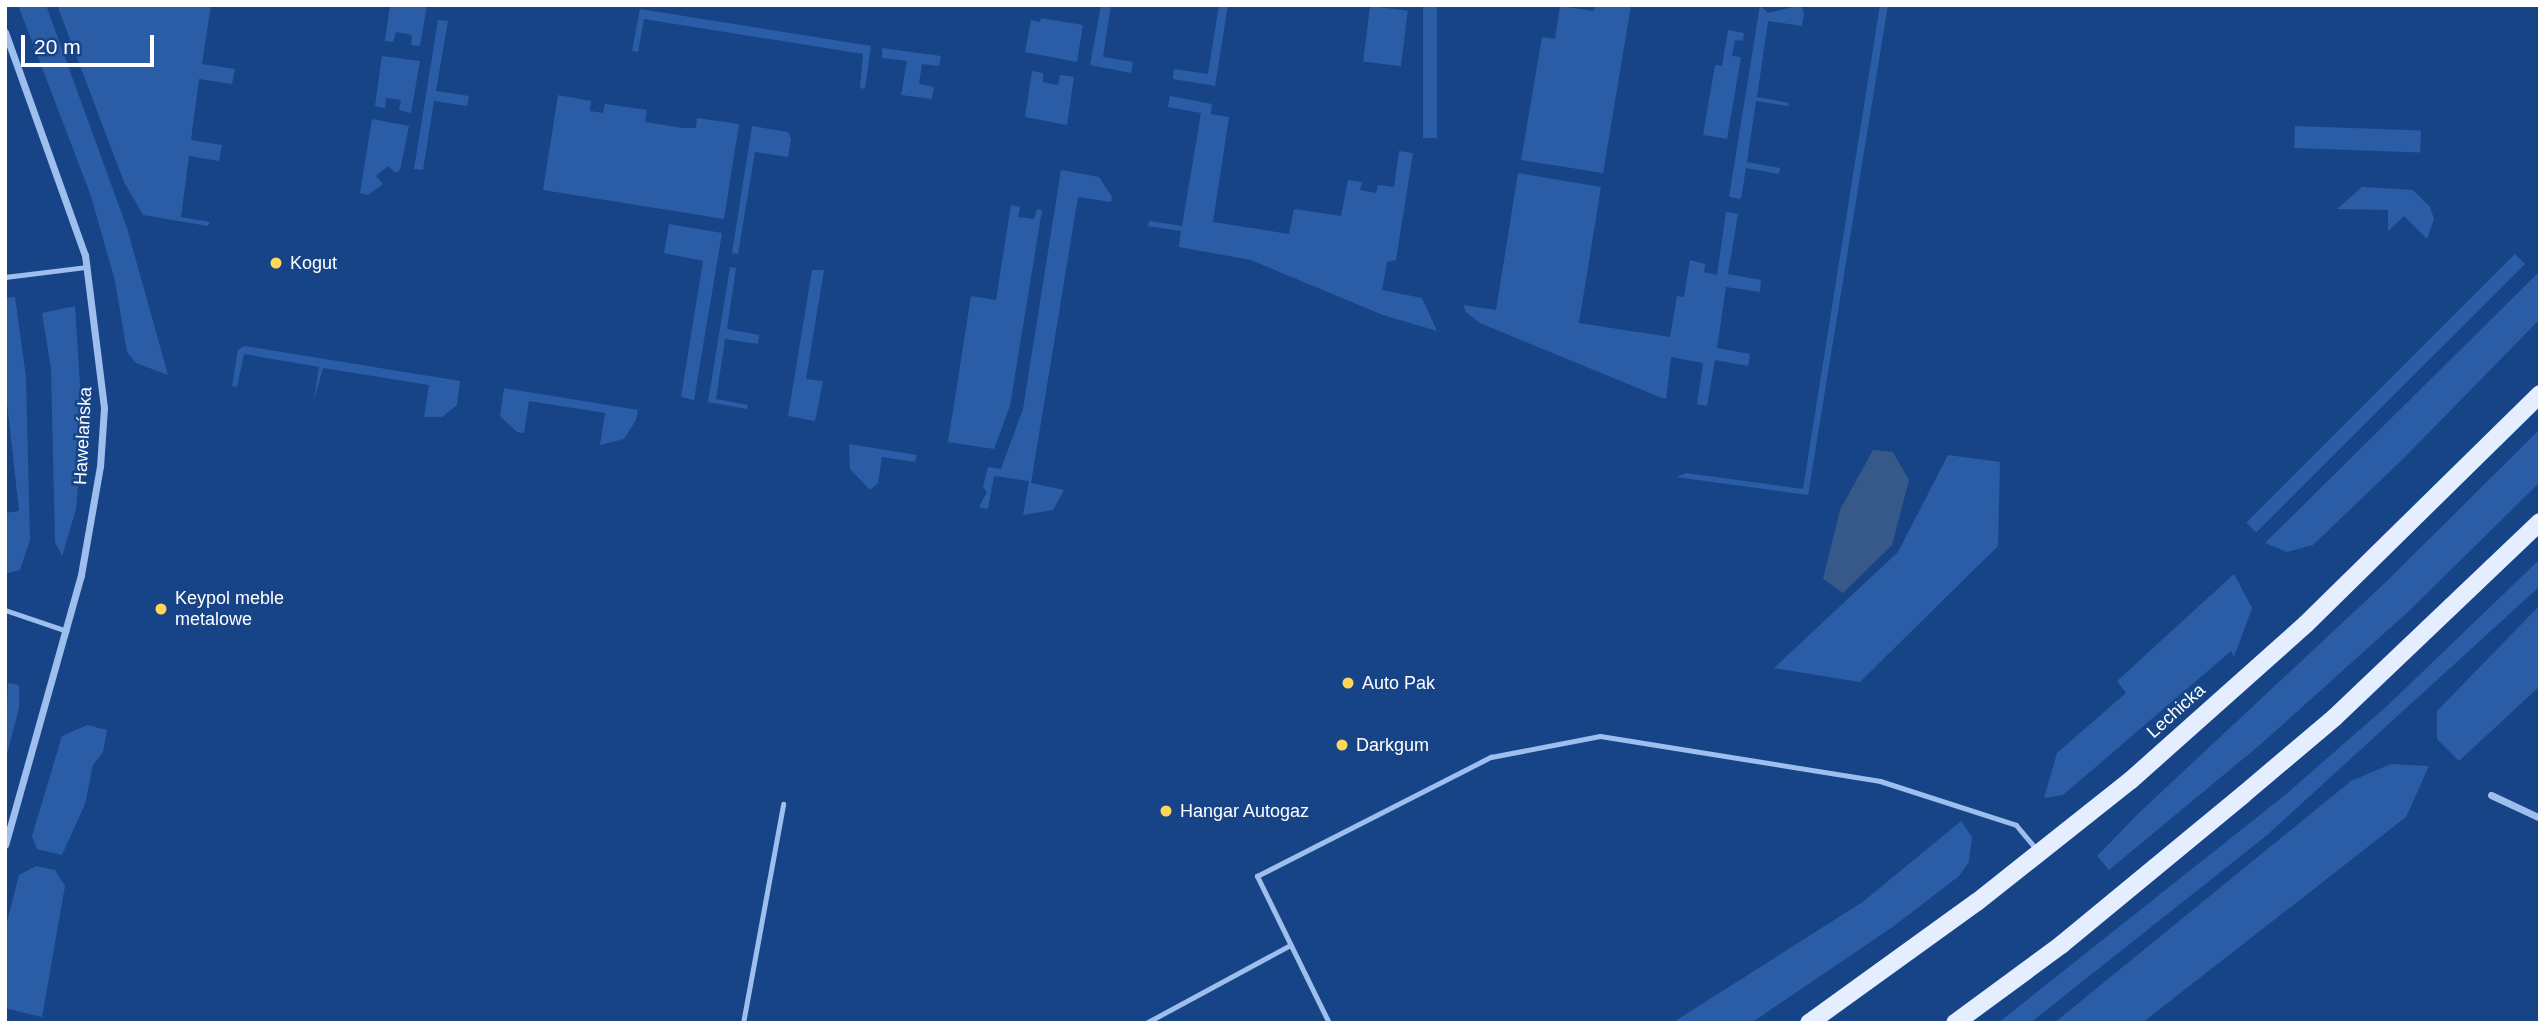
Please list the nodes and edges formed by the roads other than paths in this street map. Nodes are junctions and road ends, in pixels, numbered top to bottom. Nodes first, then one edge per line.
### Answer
1 (5, 32) edge
2 (87, 267) junction
3 (5, 277) edge
4 (2540, 394) edge
5 (2540, 522) edge
6 (5, 610) edge
7 (67, 631) junction
8 (2491, 795) dead end
9 (783, 804) dead end
10 (2540, 818) edge
11 (5, 845) edge
12 (2040, 853) junction
13 (1290, 945) junction
14 (743, 1023) edge
15 (1146, 1023) edge
16 (1329, 1023) edge
17 (1809, 1023) edge
18 (1955, 1023) edge

1 - 2 street, Hawelańska
2 - 3 lane
2 - 7 street, Hawelańska
4 - 12 main road, Lechicka
5 - 18 main road
6 - 7 lane
7 - 11 street, Hawelańska
8 - 10 street
9 - 14 lane
12 - 13 lane
12 - 17 main road, Lechicka
13 - 15 lane
13 - 16 lane

